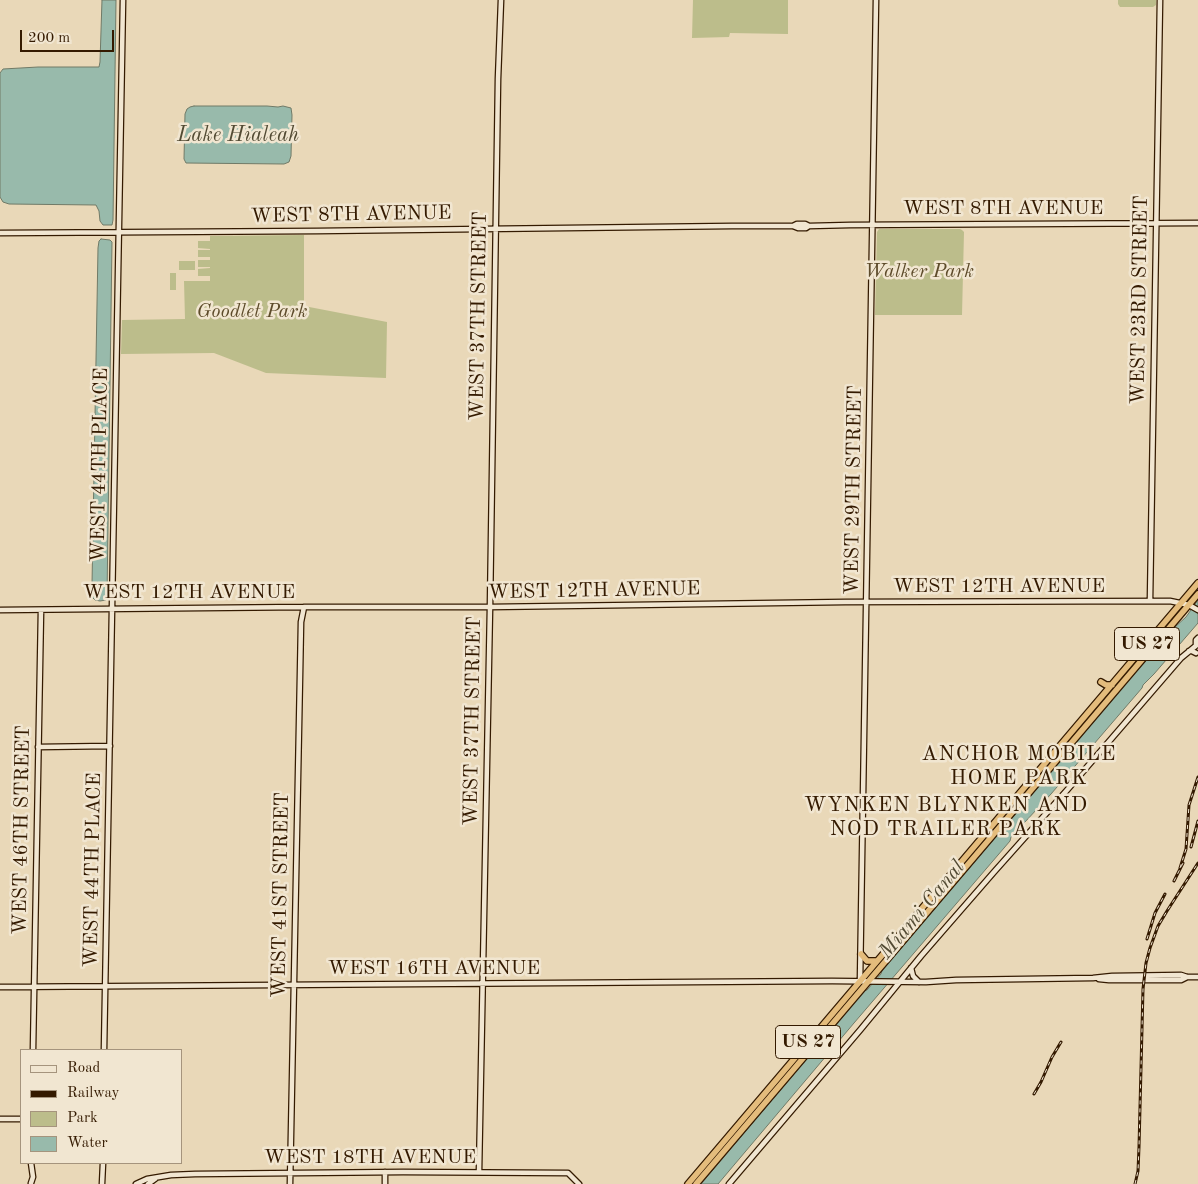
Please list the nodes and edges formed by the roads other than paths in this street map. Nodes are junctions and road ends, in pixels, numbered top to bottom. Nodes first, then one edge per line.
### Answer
1 (122, 0) edge
2 (501, 0) edge
3 (876, 0) edge
4 (1160, 0) edge
5 (1156, 223) junction
6 (1198, 223) edge
7 (872, 225) junction
8 (496, 229) junction
9 (119, 232) junction
10 (0, 233) edge
11 (1198, 583) edge
12 (1198, 594) edge
13 (1150, 601) junction
14 (867, 602) junction
15 (1182, 603) junction
16 (1191, 606) junction
17 (304, 607) junction
18 (490, 607) junction
19 (0, 610) edge
20 (41, 610) junction
21 (112, 610) junction
22 (1198, 610) edge
23 (1198, 638) edge
24 (1197, 644) edge
25 (1189, 651) junction
26 (1196, 654) dead end
27 (1102, 682) dead end
28 (1112, 685) junction
29 (1101, 698) junction
30 (1097, 713) junction
31 (110, 746) junction
32 (38, 747) junction
33 (861, 954) junction
34 (877, 961) junction
35 (911, 968) junction
36 (1198, 977) edge
37 (860, 981) junction
38 (871, 982) junction
39 (888, 982) junction
40 (900, 982) junction
41 (920, 982) junction
42 (482, 984) junction
43 (294, 985) junction
44 (0, 987) edge
45 (34, 987) junction
46 (106, 987) junction
47 (890, 990) junction
48 (33, 1049) edge
49 (104, 1049) edge
50 (0, 1120) edge
51 (20, 1120) edge
52 (31, 1164) edge
53 (102, 1164) edge
54 (385, 1172) junction
55 (479, 1172) junction
56 (291, 1173) junction
57 (156, 1178) junction
58 (31, 1183) edge
59 (102, 1184) edge
60 (136, 1184) edge
61 (148, 1184) edge
62 (290, 1184) edge
63 (385, 1184) edge
64 (579, 1184) edge
65 (688, 1184) edge
66 (696, 1184) edge
67 (729, 1184) edge

1 - 9 street, WEST 44TH PLACE
2 - 8 street, WEST 37TH STREET
3 - 7 street, WEST 29TH STREET
4 - 5 street, WEST 23RD STREET
5 - 6 street, WEST 8TH AVENUE
5 - 7 street, WEST 8TH AVENUE
5 - 13 street, WEST 23RD STREET
7 - 8 street, WEST 8TH AVENUE
7 - 14 street, WEST 29TH STREET
8 - 9 street, WEST 8TH AVENUE
8 - 18 street, WEST 37TH STREET
9 - 10 street, WEST 8TH AVENUE
9 - 21 street, WEST 44TH PLACE
11 - 15 highway, US 27
12 - 16 highway, US 27
13 - 14 street, WEST 12TH AVENUE
13 - 15 street, WEST 12TH AVENUE
14 - 18 street, WEST 12TH AVENUE
14 - 33 street, WEST 29TH STREET
15 - 16 street, WEST 12TH AVENUE
15 - 28 highway, US 27
16 - 22 street, WEST 12TH AVENUE
16 - 30 highway, US 27
17 - 18 street, WEST 12TH AVENUE
17 - 21 street, WEST 12TH AVENUE
17 - 43 street, WEST 41ST STREET
18 - 42 street, WEST 37TH STREET
19 - 20 street, WEST 12TH AVENUE
20 - 21 street, WEST 12TH AVENUE
20 - 32 street, WEST 46TH STREET
21 - 31 street, WEST 44TH PLACE
23 - 24 street
24 - 25 street
25 - 26 street
25 - 35 street
27 - 28 highway
28 - 29 highway, US 27
29 - 30 highway
29 - 34 highway, US 27
30 - 38 highway, US 27
31 - 32 street
31 - 46 street, WEST 44TH PLACE
32 - 45 street, WEST 46TH STREET
33 - 34 highway
33 - 37 street, WEST 29TH STREET
34 - 37 highway, US 27
35 - 40 street
35 - 41 street
36 - 41 street, WEST 16TH AVENUE
37 - 38 street, WEST 16TH AVENUE
37 - 42 street, WEST 16TH AVENUE
37 - 65 highway, US 27
38 - 39 street, WEST 16TH AVENUE
38 - 66 highway, US 27
39 - 40 street, WEST 16TH AVENUE
39 - 47 street
40 - 41 street, WEST 16TH AVENUE
40 - 47 street
42 - 43 street, WEST 16TH AVENUE
42 - 55 street, WEST 37TH STREET
43 - 46 street, WEST 16TH AVENUE
43 - 56 street, WEST 41ST STREET
44 - 45 street, WEST 16TH AVENUE
45 - 46 street, WEST 16TH AVENUE
45 - 48 street, WEST 46TH STREET
46 - 49 street, WEST 44TH PLACE
47 - 67 street
50 - 51 street
52 - 58 street
53 - 59 street
54 - 55 street, WEST 18TH AVENUE
54 - 56 street, WEST 18TH AVENUE
54 - 63 street
55 - 64 street, WEST 18TH AVENUE
56 - 57 street, WEST 18TH AVENUE
56 - 62 street, WEST 41ST STREET
57 - 60 street, WEST 18TH AVENUE
57 - 61 street, WEST 18TH AVENUE

